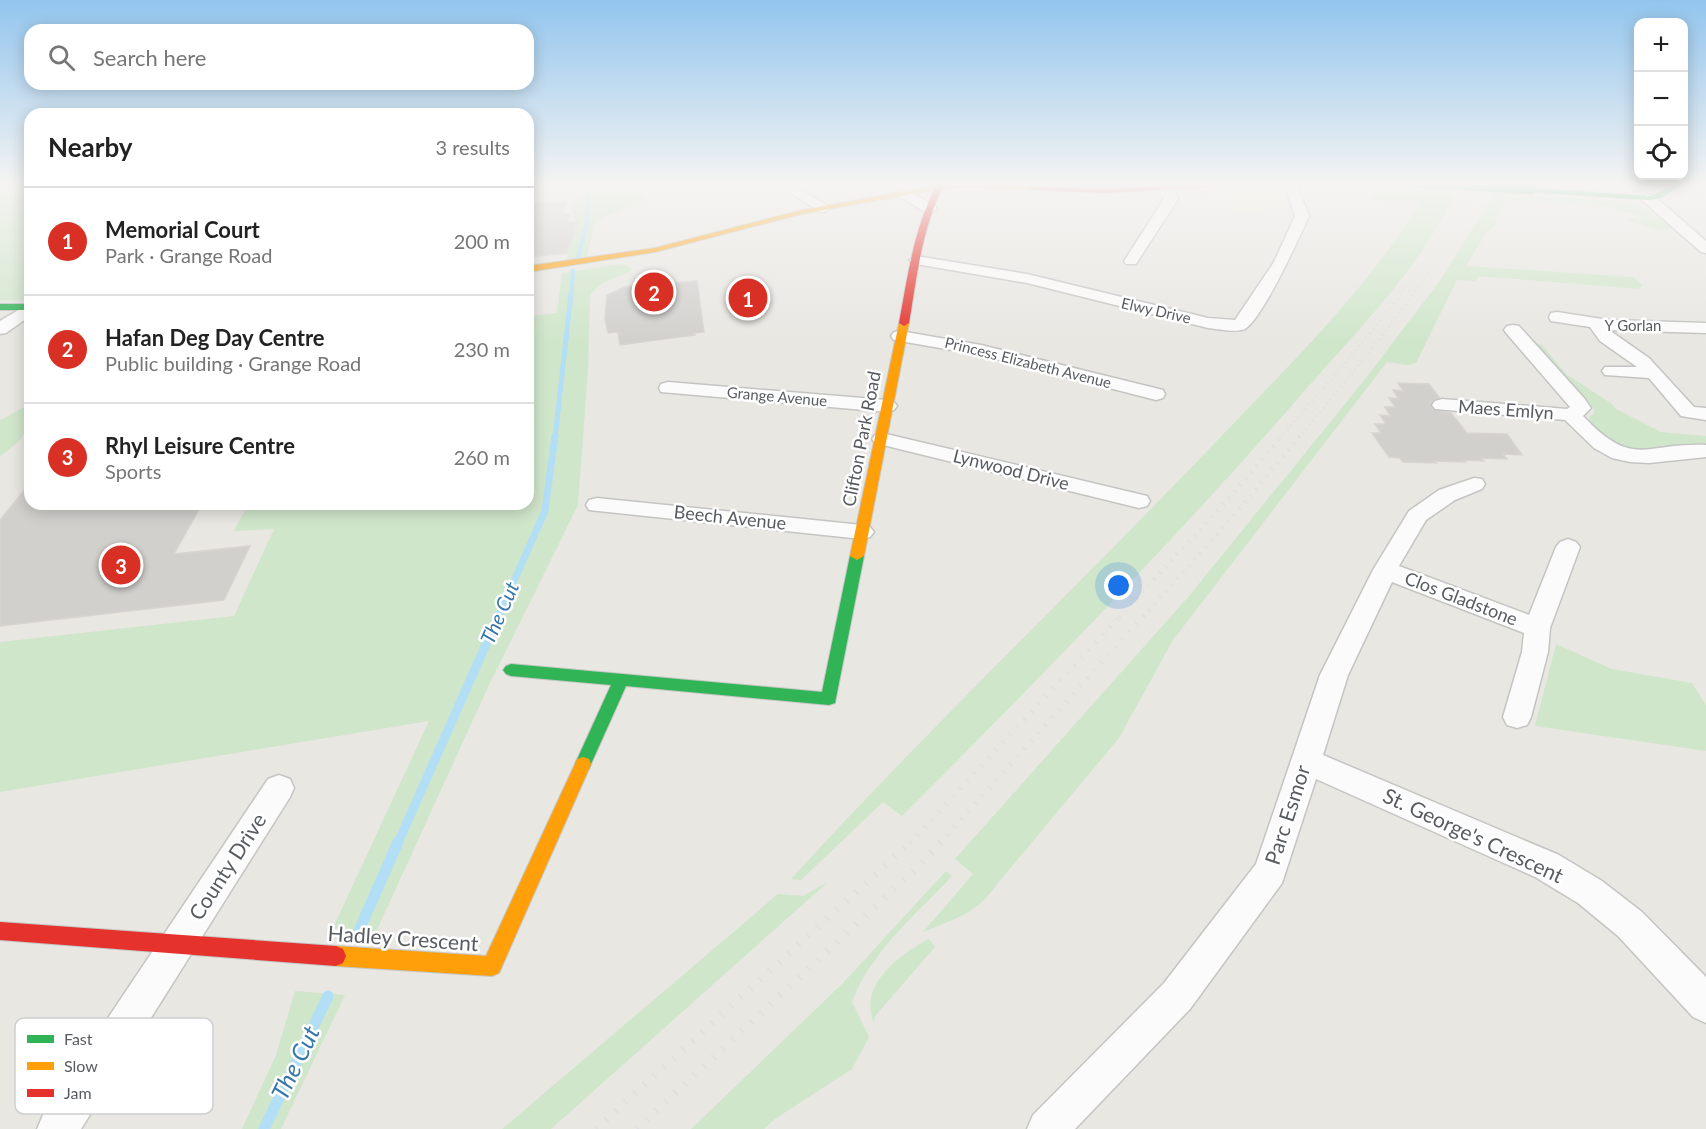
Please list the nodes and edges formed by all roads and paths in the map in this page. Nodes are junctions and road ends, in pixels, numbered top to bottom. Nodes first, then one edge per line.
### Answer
1 (713, 236) edge
2 (923, 236) edge
3 (1147, 236) edge
4 (1293, 236) edge
5 (1691, 236) edge
6 (1706, 249) edge
7 (916, 260) junction
8 (1131, 261) dead end
9 (534, 268) edge
10 (0, 307) edge
11 (24, 307) edge
12 (24, 311) edge
13 (1557, 317) dead end
14 (1605, 324) junction
15 (1706, 328) edge
16 (0, 329) edge
17 (1513, 330) dead end
18 (900, 336) junction
19 (1611, 371) dead end
20 (1652, 373) junction
21 (668, 388) dead end
22 (1156, 394) dead end
23 (1442, 405) dead end
24 (887, 406) junction
25 (1706, 414) edge
26 (1571, 415) junction
27 (882, 439) junction
28 (1706, 451) edge
29 (1450, 488) dead end
30 (1139, 501) dead end
31 (597, 505) dead end
32 (862, 532) junction
33 (1568, 547) dead end
34 (1385, 570) junction
35 (1537, 628) junction
36 (511, 670) dead end
37 (621, 679) junction
38 (1516, 717) dead end
39 (1306, 761) junction
40 (279, 789) dead end
41 (0, 931) edge
42 (177, 946) junction
43 (1706, 1004) edge
44 (130, 1018) edge
45 (67, 1114) edge
46 (57, 1129) edge
47 (1047, 1129) edge

1 - 9 street
2 - 7 street, Clifton Park Road
3 - 8 street
4 - 7 street, Elwy Drive
5 - 6 street
7 - 18 street, Clifton Park Road
10 - 11 street
12 - 16 street
13 - 14 street
14 - 15 street, Y Gorlan
14 - 20 street, Y Gorlan
17 - 26 street, Maes Emlyn
18 - 22 street, Princess Elizabeth Avenue
18 - 24 street, Clifton Park Road
19 - 20 street
20 - 25 street, Y Gorlan
21 - 24 street, Grange Avenue
23 - 26 street, Maes Emlyn
24 - 27 street, Clifton Park Road
26 - 28 street, Maes Emlyn
27 - 30 street, Lynwood Drive
27 - 32 street, Clifton Park Road
29 - 34 street, Parc Esmor
31 - 32 street, Beech Avenue
32 - 37 street, Clifton Park Road
33 - 35 street, Clos Gladstone
34 - 35 street, Clos Gladstone
34 - 39 street, Parc Esmor
35 - 38 street, Clos Gladstone
36 - 37 street
37 - 42 street, Hadley Crescent
39 - 43 street, St. George's Crescent
39 - 47 street, Parc Esmor
40 - 42 street, County Drive
41 - 42 street
42 - 44 street, County Drive
45 - 46 street, County Drive

